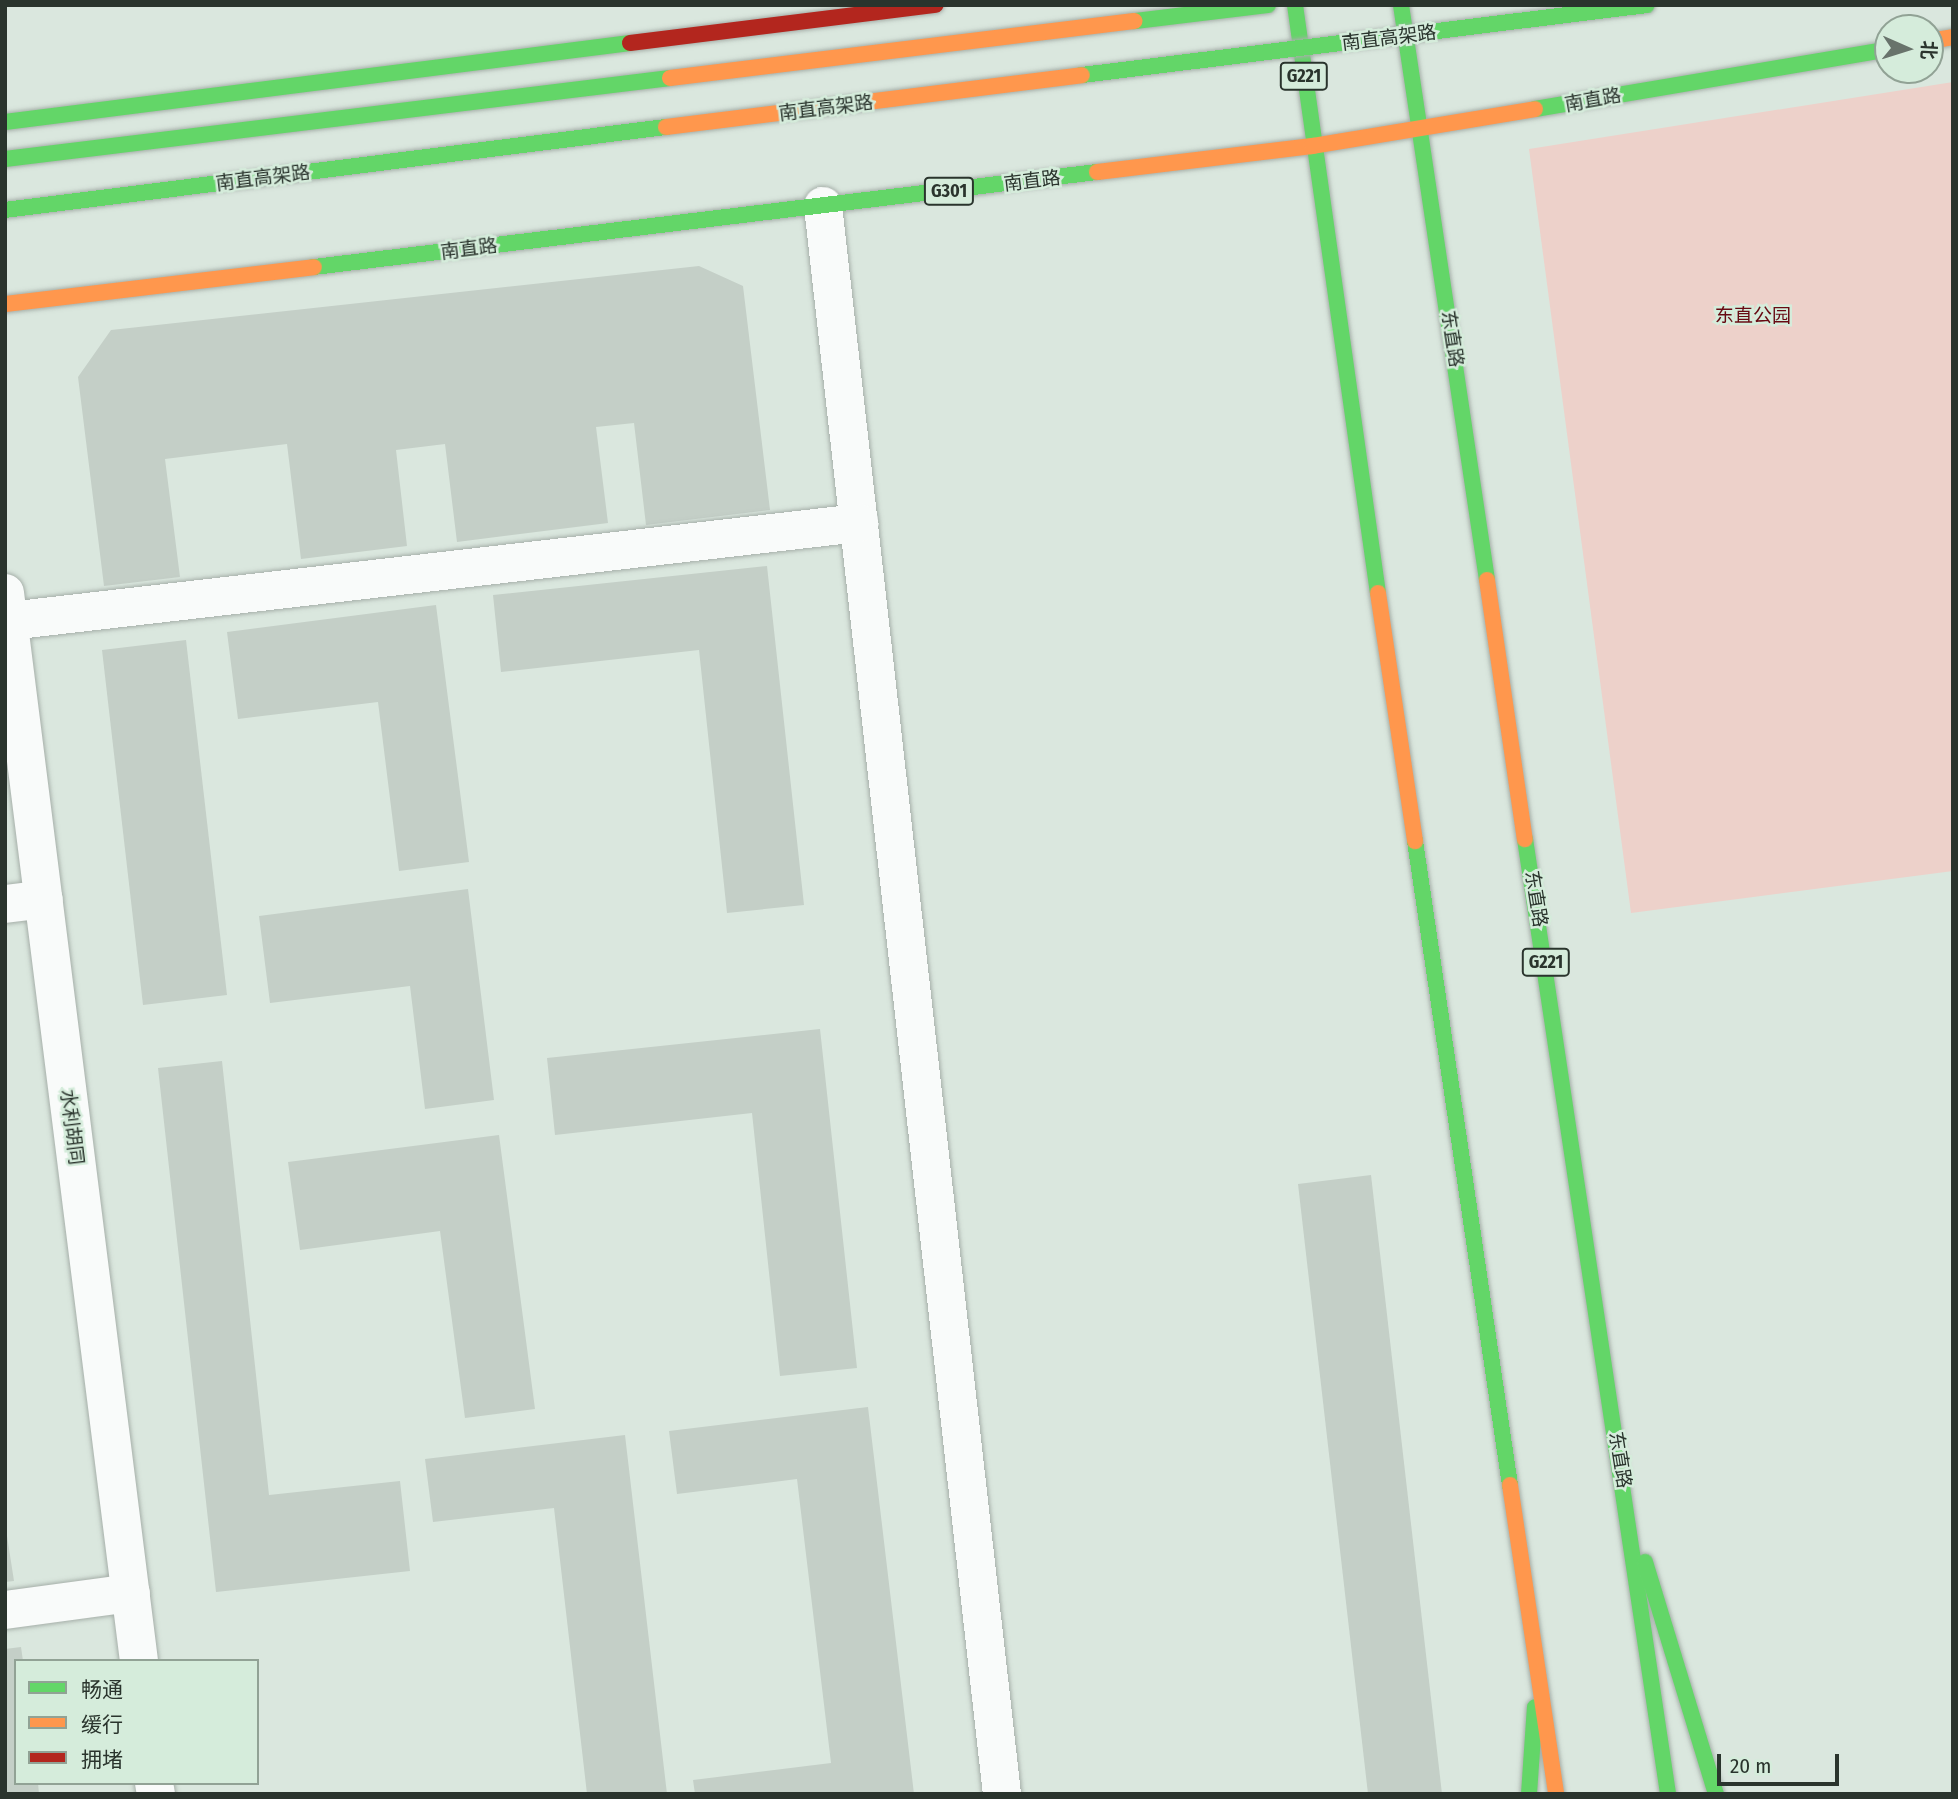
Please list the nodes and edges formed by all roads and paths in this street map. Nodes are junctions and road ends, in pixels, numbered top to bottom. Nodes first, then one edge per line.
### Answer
1 (936, 5) edge
2 (1268, 5) edge
3 (1295, 5) edge
4 (1401, 5) edge
5 (1647, 5) edge
6 (1874, 50) edge
7 (5, 122) edge
8 (1421, 131) junction
9 (1312, 146) junction
10 (5, 159) edge
11 (823, 206) junction
12 (5, 210) edge
13 (5, 304) edge
14 (859, 523) junction
15 (7, 607) edge
16 (44, 899) junction
17 (5, 904) edge
18 (1626, 1501) junction
19 (131, 1594) junction
20 (5, 1610) edge
21 (139, 1659) edge
22 (1537, 1681) junction
23 (1002, 1794) edge
24 (1529, 1794) edge
25 (1556, 1794) edge
26 (1668, 1794) edge
27 (1716, 1794) edge

1 - 7 main road
2 - 10 main road
3 - 9 main road, G221
4 - 8 main road, 东直路 / G221
5 - 12 main road, 南直高架路, bridge
6 - 8 main road, 南直路 / G301
8 - 9 main road, 南直路 / G301
8 - 18 main road, 东直路 / G221
9 - 11 main road, 南直路 / G301
9 - 22 main road, G221
11 - 13 main road, 南直路 / G301
11 - 14 street
14 - 15 street
14 - 23 street
15 - 16 street, 水利胡同
16 - 17 street
16 - 19 street, 水利胡同
18 - 26 main road, 东直路 / G221
18 - 27 main road
19 - 20 street
19 - 21 street, 水利胡同
22 - 24 main road
22 - 25 main road, G221

